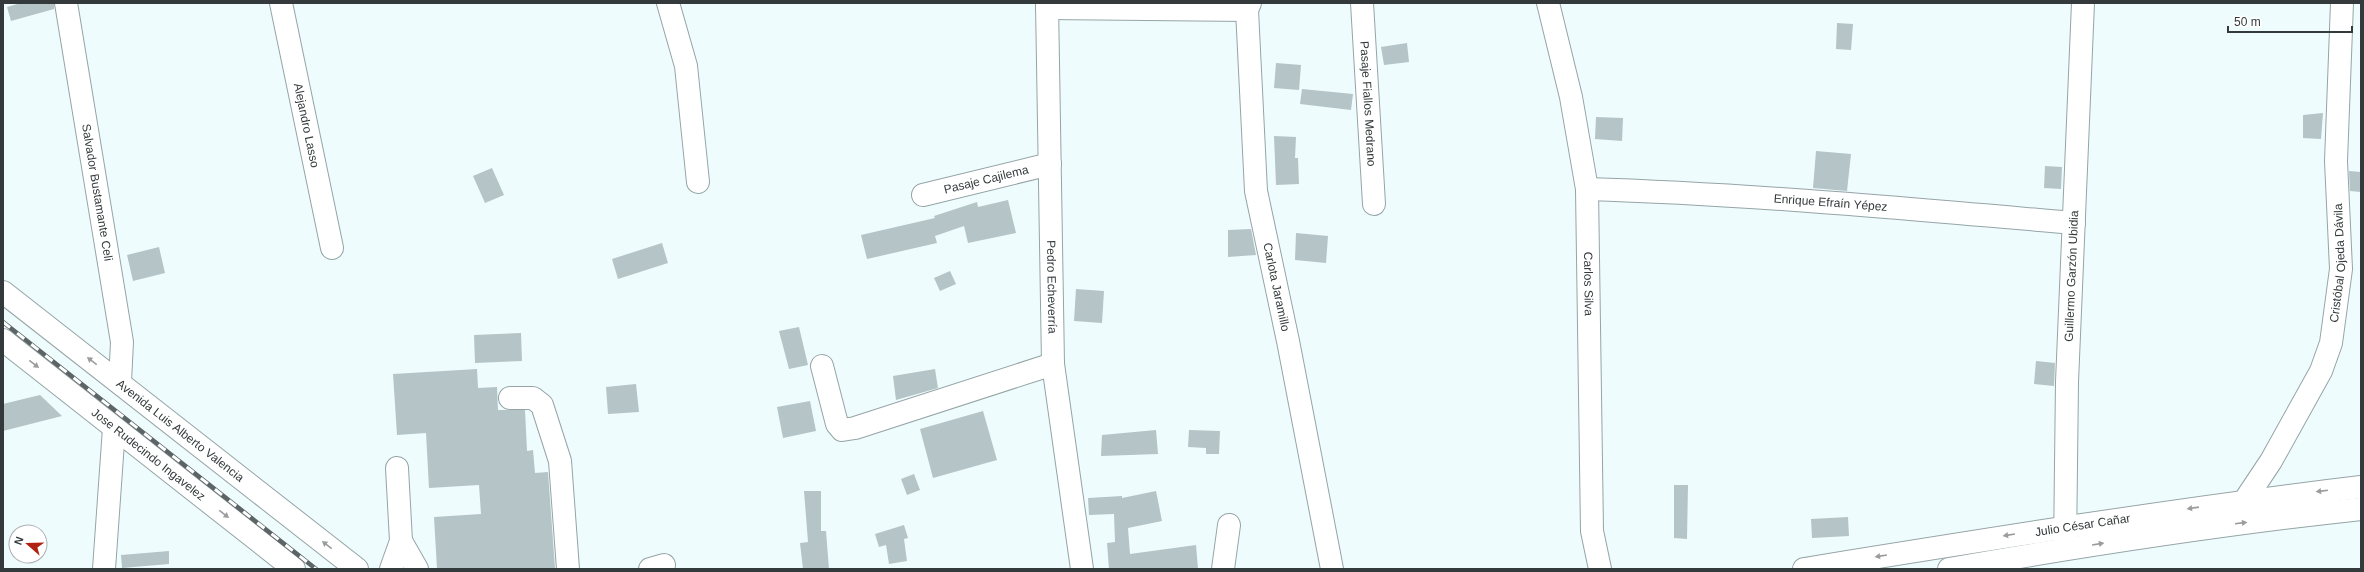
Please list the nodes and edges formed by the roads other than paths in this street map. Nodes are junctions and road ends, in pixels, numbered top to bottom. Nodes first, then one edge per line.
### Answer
1 (66, 3) edge
2 (281, 3) edge
3 (668, 3) edge
4 (1362, 3) edge
5 (1548, 3) edge
6 (2083, 3) edge
7 (2342, 3) edge
8 (1047, 6) edge
9 (1248, 6) edge
10 (1050, 164) junction
11 (698, 182) dead end
12 (1587, 189) junction
13 (923, 195) dead end
14 (1374, 204) dead end
15 (2074, 223) junction
16 (332, 248) dead end
17 (3, 292) edge
18 (3, 340) edge
19 (1053, 364) junction
20 (822, 366) dead end
21 (120, 382) junction
22 (510, 398) dead end
23 (114, 428) junction
24 (397, 468) dead end
25 (2361, 487) edge
26 (2245, 500) junction
27 (2361, 509) edge
28 (1229, 525) dead end
29 (2065, 526) junction
30 (401, 541) junction
31 (2065, 549) junction
32 (104, 569) edge
33 (294, 569) edge
34 (357, 569) edge
35 (391, 569) edge
36 (417, 569) edge
37 (568, 569) edge
38 (1082, 569) edge
39 (1223, 569) edge
40 (1332, 569) edge
41 (1600, 569) edge
42 (1804, 569) edge
43 (1949, 569) edge

1 - 21 street, Salvador Bustamante Celi
2 - 16 street, Alejandro Lasso
3 - 11 street
4 - 14 street, Pasaje Fiallos Medrano
5 - 12 street, Carlos Silva
6 - 15 street, Guillermo Garzón Ubidia
7 - 26 street, Cristóbal Ojeda Dávila
8 - 9 street
8 - 10 street, Pedro Echeverría
9 - 40 street, Carlota Jaramillo
10 - 13 street, Pasaje Cajilema
10 - 19 street, Pedro Echeverría
12 - 15 street, Enrique Efraín Yépez
12 - 41 street, Carlos Silva
15 - 29 street, Guillermo Garzón Ubidia
21 -> 17 street, Avenida Luis Alberto Valencia
18 -> 23 street, Jose Rudecindo Ingavelez
19 - 20 street
19 - 38 street, Pedro Echeverría
34 -> 21 street, Avenida Luis Alberto Valencia
22 - 37 street
23 - 32 street
23 -> 33 street, Jose Rudecindo Ingavelez
24 - 30 street
25 -> 26 street, Julio César Cañar
26 -> 29 street, Julio César Cañar
31 -> 27 street, Julio César Cañar
28 - 39 street
29 - 31 street, Guillermo Garzón Ubidia
29 -> 42 street, Julio César Cañar
30 - 35 street
30 - 36 street
31 - 43 street, Julio César Cañar

